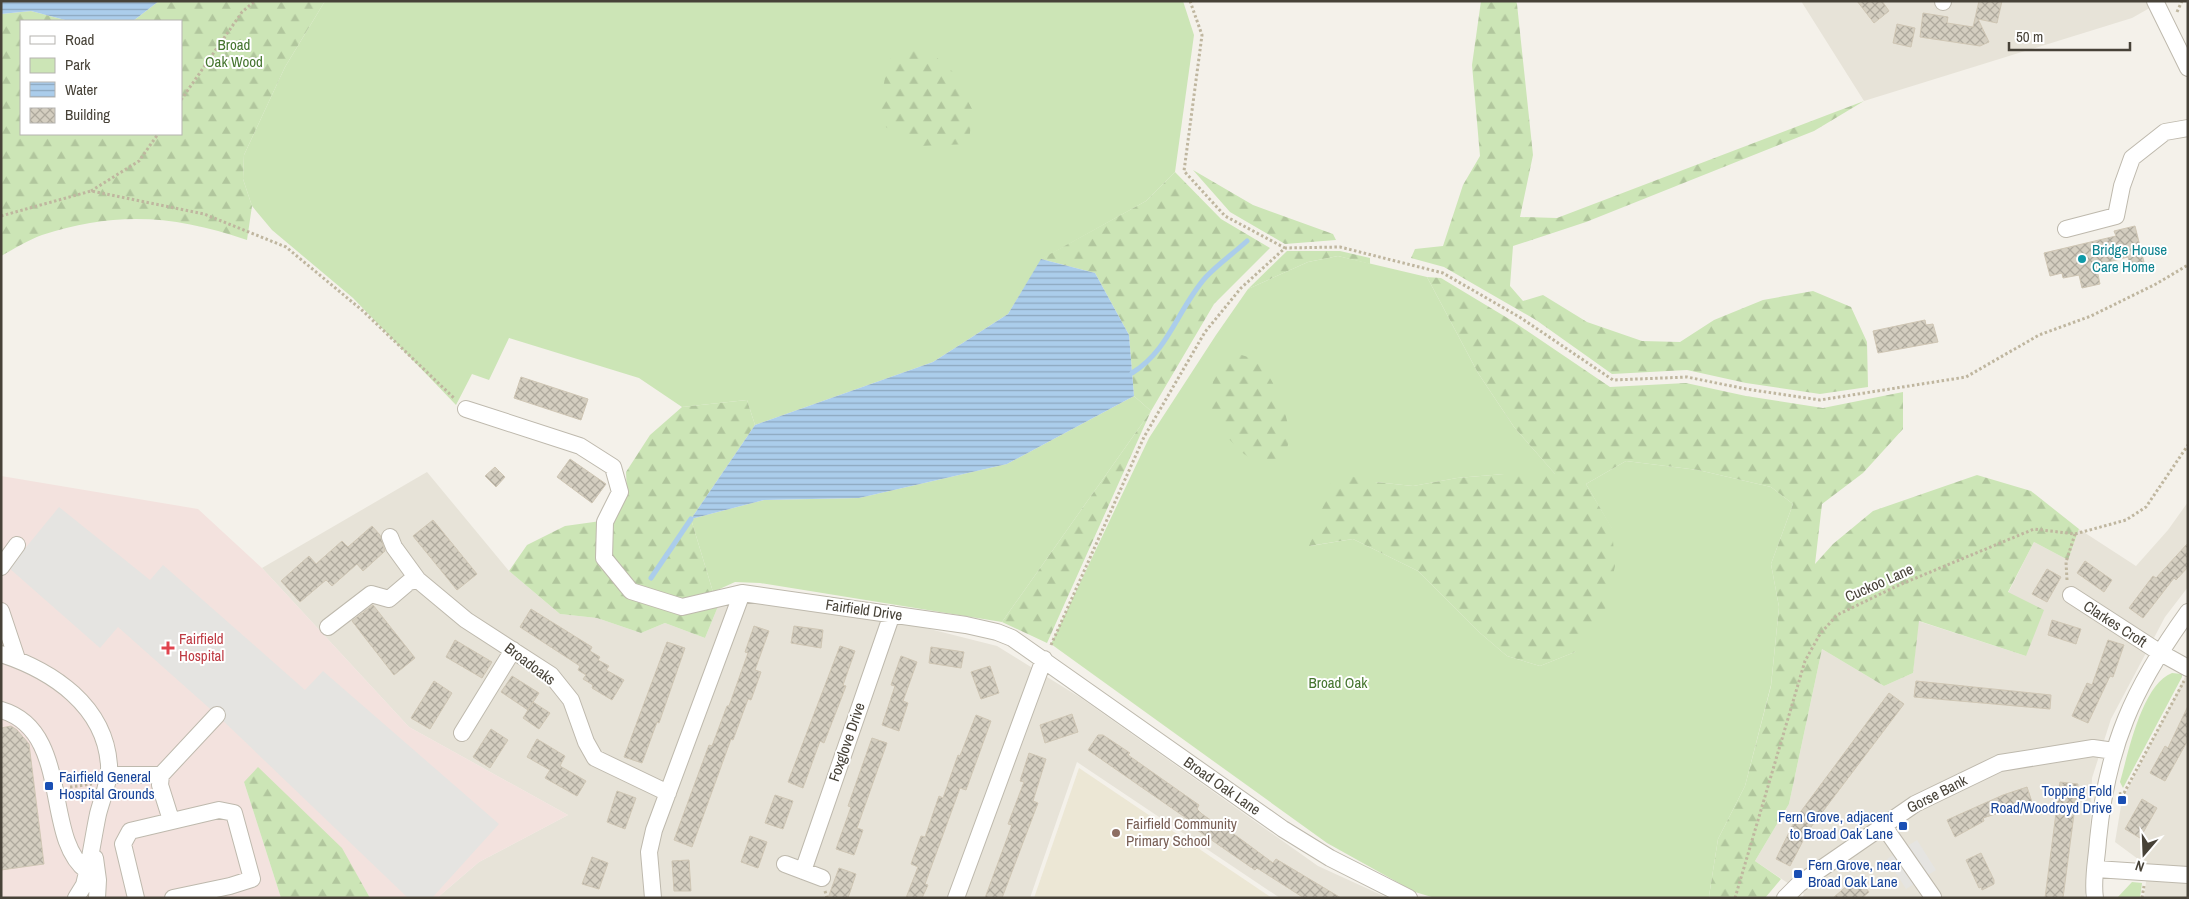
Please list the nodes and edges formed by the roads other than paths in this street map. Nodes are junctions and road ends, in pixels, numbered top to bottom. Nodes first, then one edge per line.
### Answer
1 (2154, 1) edge
2 (2188, 68) edge
3 (2188, 128) edge
4 (2066, 229) dead end
5 (466, 409) road end
6 (390, 537) dead end
7 (17, 545) dead end
8 (1, 567) edge
9 (418, 580) junction
10 (742, 593) junction
11 (2071, 595) road end
12 (1, 611) edge
13 (2188, 612) edge
14 (892, 614) junction
15 (328, 627) dead end
16 (513, 650) junction
17 (2159, 652) junction
18 (1, 654) edge
19 (17, 659) junction
20 (1044, 659) junction
21 (2188, 668) edge
22 (1, 710) edge
23 (217, 714) dead end
24 (462, 733) dead end
25 (2114, 751) junction
26 (108, 775) junction
27 (161, 775) junction
28 (668, 793) junction
29 (171, 820) junction
30 (1883, 825) junction
31 (94, 841) junction
32 (785, 864) dead end
33 (2096, 869) junction
34 (87, 871) junction
35 (803, 871) junction
36 (2188, 875) edge
37 (822, 878) dead end
38 (650, 897) edge
39 (76, 898) edge
40 (98, 898) edge
41 (136, 898) edge
42 (173, 898) edge
43 (956, 898) edge
44 (1409, 898) edge
45 (1785, 898) edge
46 (1933, 898) edge
47 (2095, 898) edge

1 - 2 street
3 - 4 street
5 - 10 street
6 - 9 street, Broadoaks
7 - 8 street
9 - 15 street
9 - 16 street, Broadoaks
10 - 14 street, Fairfield Drive
10 - 28 street
11 - 17 street, Clarkes Croft
12 - 19 street
13 - 17 street
14 - 20 street, Fairfield Drive
14 - 35 street, Foxglove Drive
16 - 24 street
16 - 28 street, Broadoaks
17 - 21 street, Clarkes Croft
17 - 25 street
18 - 19 street
19 - 26 street
20 - 43 street
20 - 44 street, Broad Oak Lane
22 - 34 street
23 - 27 street
25 - 30 street, Gorse Bank
25 - 33 street
26 - 27 street
26 - 31 street
27 - 29 street
28 - 38 street
29 - 41 street
29 - 42 street
30 - 45 street, Gorse Bank
30 - 46 street
31 - 34 street
31 - 40 street
32 - 35 street
33 - 36 street
33 - 47 street
34 - 39 street
35 - 37 street

